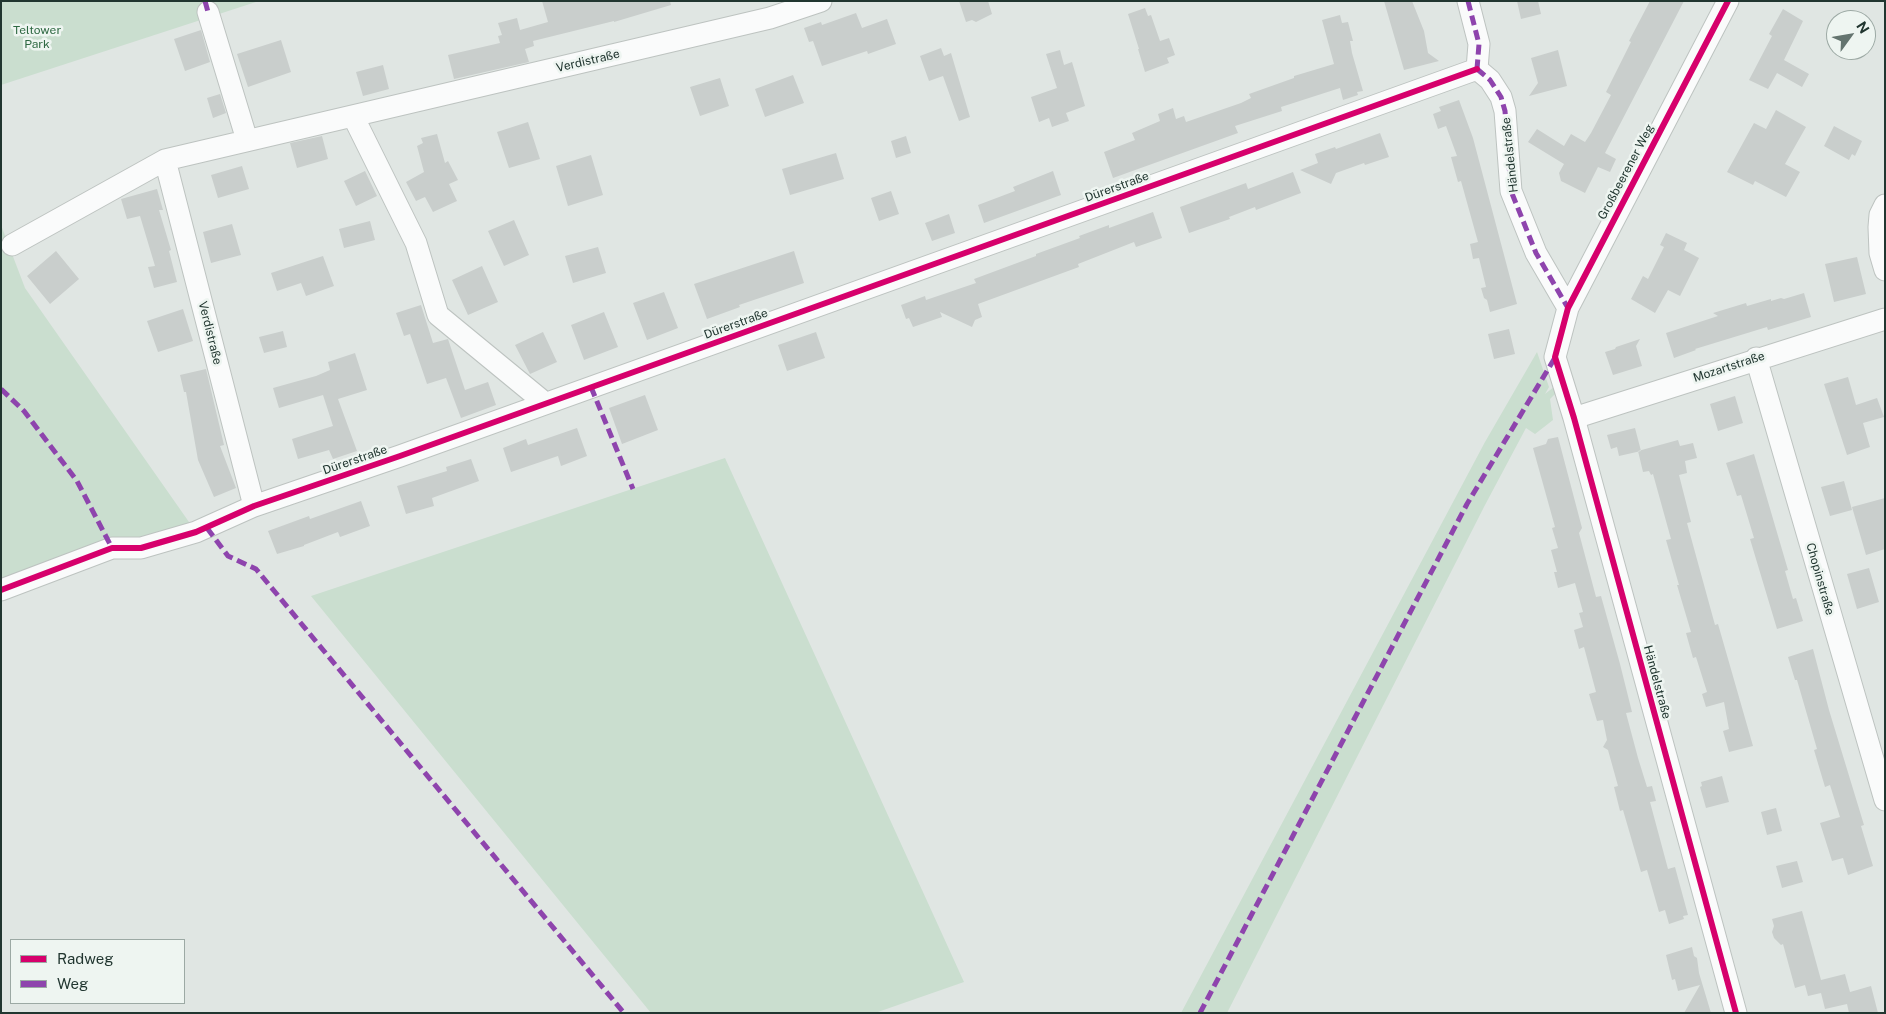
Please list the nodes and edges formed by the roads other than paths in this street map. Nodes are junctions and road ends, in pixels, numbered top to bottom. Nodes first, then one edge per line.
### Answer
1 (821, 1) edge
2 (1468, 1) edge
3 (1728, 1) edge
4 (208, 12) dead end
5 (1477, 69) junction
6 (353, 116) junction
7 (248, 140) junction
8 (165, 160) junction
9 (1885, 205) edge
10 (12, 245) dead end
11 (1885, 270) edge
12 (1568, 308) junction
13 (1885, 319) edge
14 (1555, 357) joint
15 (1756, 358) junction
16 (546, 403) junction
17 (1574, 418) junction
18 (254, 506) junction
19 (1, 590) edge
20 (1885, 800) edge
21 (1736, 1013) edge

1 - 6 street, Verdistraße
2 - 5 street
3 - 12 street, Großbeerener Weg
4 - 7 street
5 - 12 street, Händelstraße
5 - 16 street, Dürerstraße
6 - 7 street, Verdistraße
6 - 16 street
7 - 8 street, Verdistraße
8 - 10 street, Verdistraße
8 - 18 street, Verdistraße
9 - 11 street
12 - 14 street, Großbeerener Weg
13 - 15 street, Mozartstraße
14 - 17 street, Händelstraße
15 - 17 street, Mozartstraße
15 - 20 street, Chopinstraße
16 - 18 street, Dürerstraße
17 - 21 street, Händelstraße
18 - 19 street, Dürerstraße

